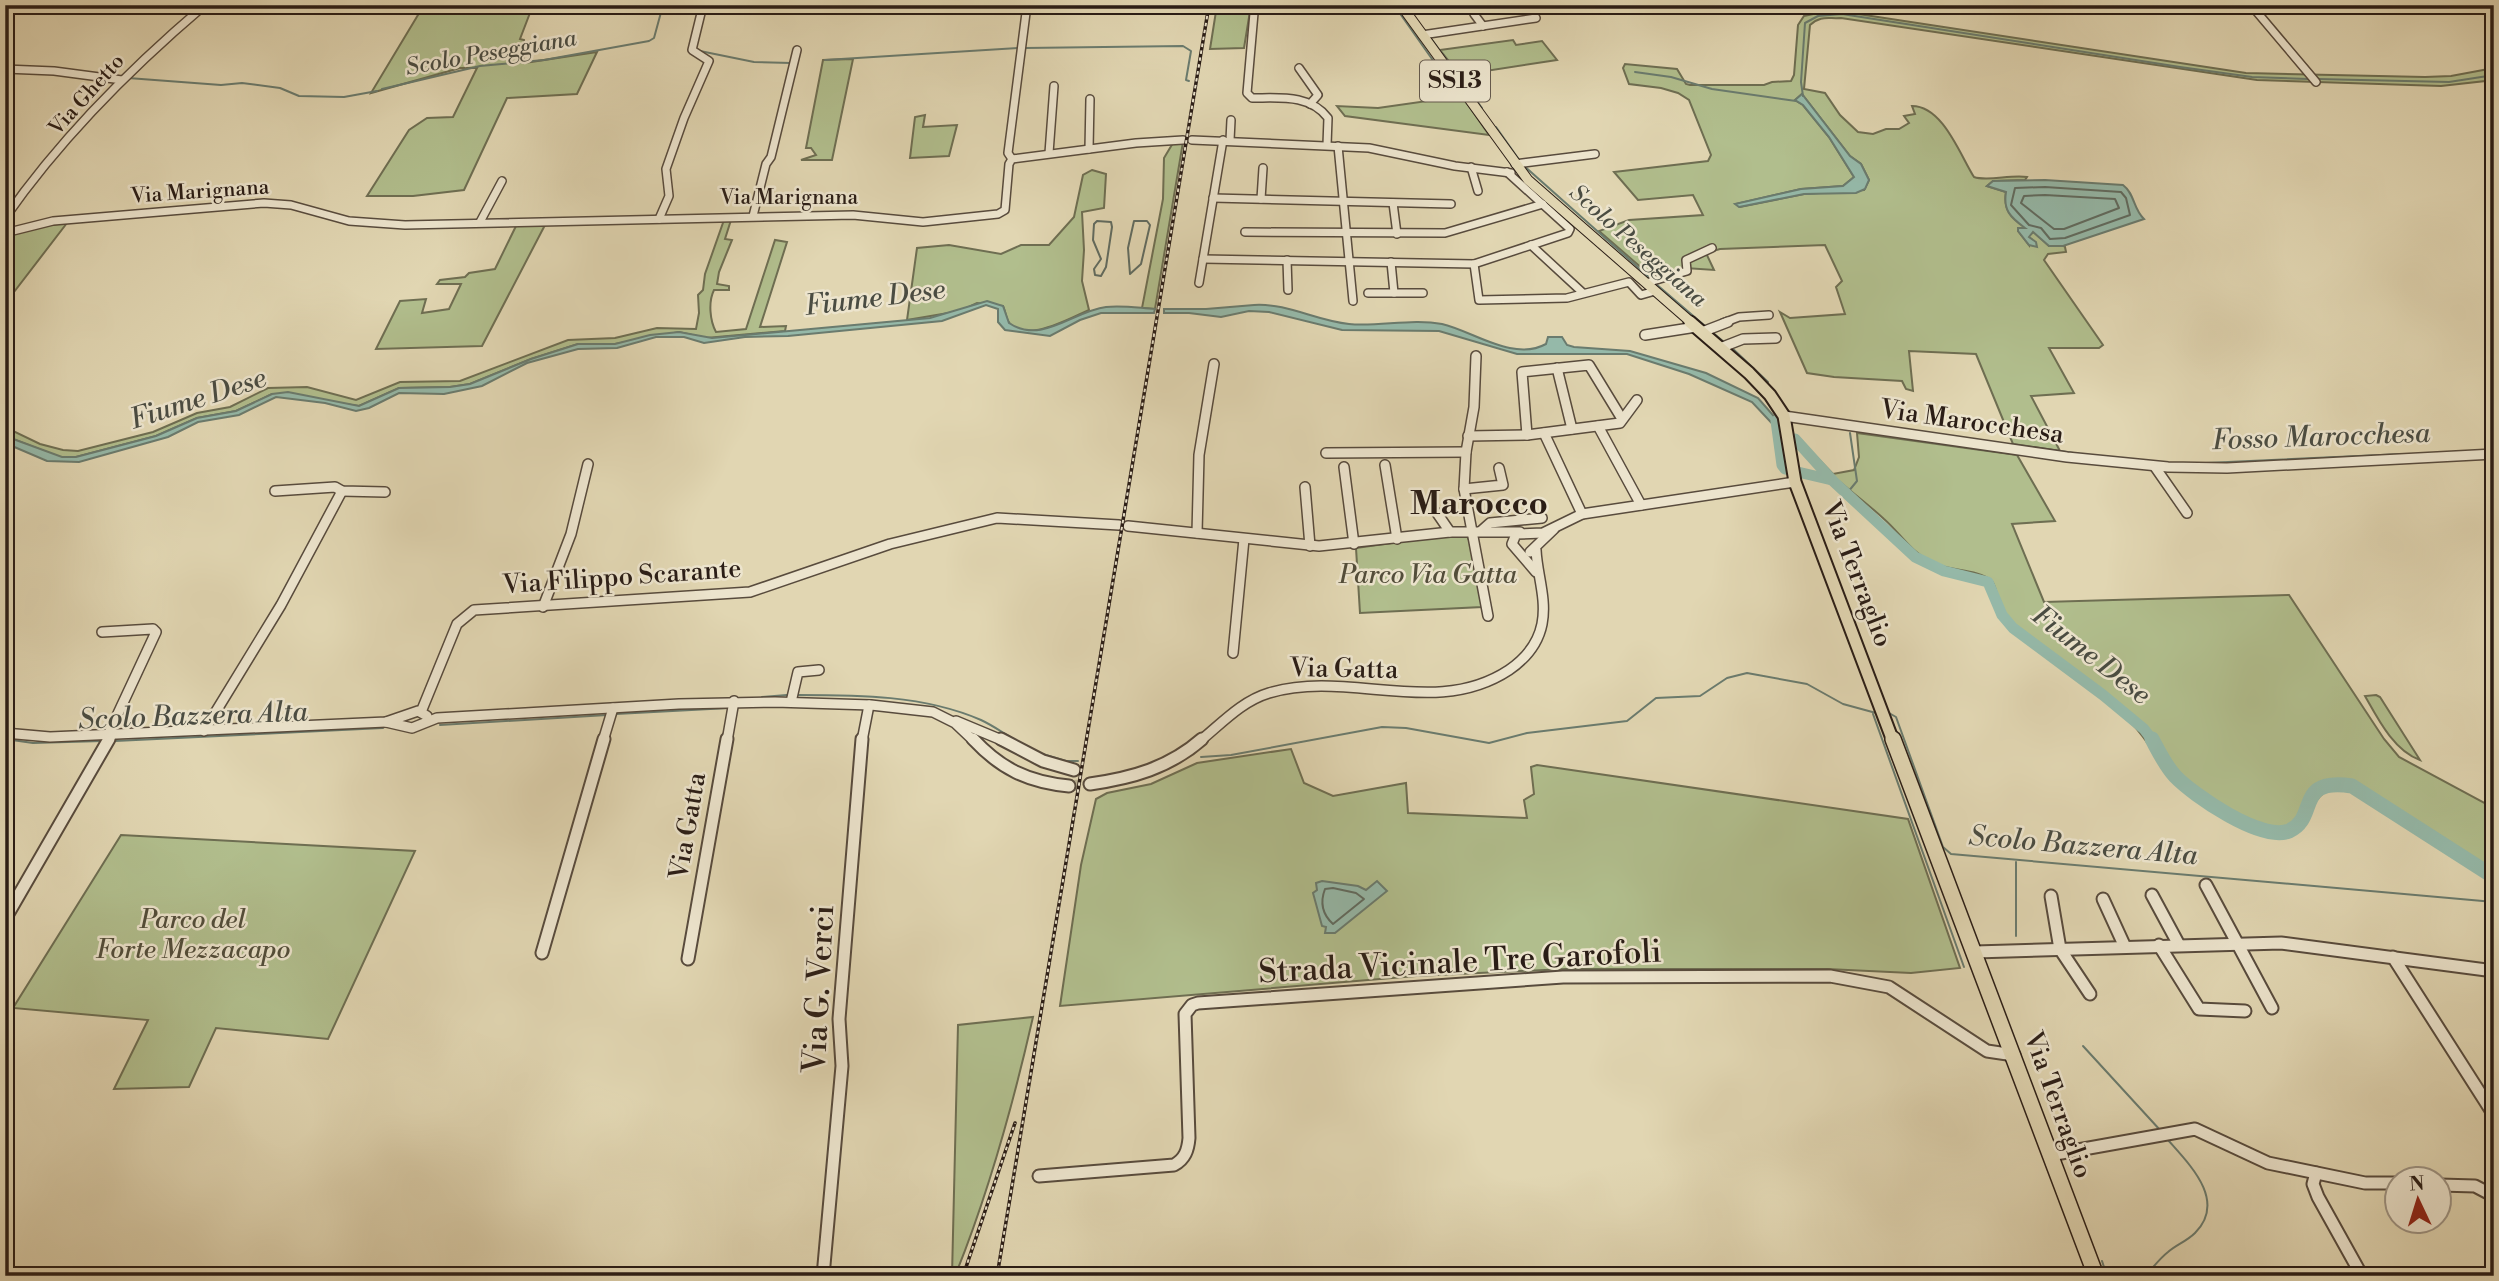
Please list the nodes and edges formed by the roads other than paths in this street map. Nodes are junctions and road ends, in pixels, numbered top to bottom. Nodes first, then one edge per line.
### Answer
1 (205, 5) edge
2 (703, 5) edge
3 (1027, 5) edge
4 (1401, 5) edge
5 (2251, 5) edge
6 (1254, 13) dead end
7 (1474, 14) dead end
8 (1536, 18) dead end
9 (1483, 26) junction
10 (1422, 35) junction
11 (797, 50) dead end
12 (1299, 68) dead end
13 (5, 69) edge
14 (122, 80) junction
15 (2316, 82) dead end
16 (1054, 86) dead end
17 (1090, 99) dead end
18 (1310, 104) junction
19 (1231, 120) dead end
20 (1225, 141) junction
21 (1327, 145) junction
22 (1338, 146) junction
23 (1089, 149) junction
24 (1049, 153) junction
25 (1595, 154) dead end
26 (1012, 159) junction
27 (1518, 164) junction
28 (1471, 167) junction
29 (1263, 168) dead end
30 (1494, 168) junction
31 (1507, 172) junction
32 (1528, 180) junction
33 (502, 181) dead end
34 (1478, 191) dead end
35 (1213, 198) junction
36 (1261, 199) junction
37 (1343, 201) junction
38 (1393, 203) junction
39 (1451, 204) dead end
40 (1543, 204) junction
41 (752, 216) junction
42 (5, 218) edge
43 (659, 219) junction
44 (480, 222) junction
45 (1245, 232) dead end
46 (5, 233) edge
47 (1347, 234) junction
48 (1397, 234) junction
49 (1531, 245) junction
50 (1712, 248) dead end
51 (1203, 259) junction
52 (1287, 260) junction
53 (1349, 261) junction
54 (1391, 262) junction
55 (1474, 264) junction
56 (1199, 283) dead end
57 (1652, 286) junction
58 (1288, 290) dead end
59 (1368, 293) dead end
60 (1394, 293) junction
61 (1423, 293) dead end
62 (1583, 293) junction
63 (1353, 301) dead end
64 (1769, 315) dead end
65 (1704, 330) junction
66 (1645, 335) dead end
67 (1776, 338) dead end
68 (1725, 346) junction
69 (1476, 356) dead end
70 (1214, 363) dead end
71 (1558, 368) junction
72 (1637, 400) dead end
73 (1784, 416) junction
74 (1622, 419) junction
75 (1598, 426) junction
76 (1572, 429) junction
77 (1544, 433) junction
78 (1527, 435) junction
79 (1468, 436) junction
80 (1466, 452) junction
81 (1326, 453) dead end
82 (2494, 454) edge
83 (588, 464) dead end
84 (1385, 465) dead end
85 (1344, 467) dead end
86 (2155, 467) junction
87 (1499, 468) dead end
88 (1792, 474) junction
89 (1305, 487) dead end
90 (1464, 489) junction
91 (275, 491) dead end
92 (342, 491) junction
93 (385, 492) dead end
94 (1641, 505) junction
95 (1437, 513) dead end
96 (2187, 513) dead end
97 (1582, 514) junction
98 (1542, 518) dead end
99 (1556, 526) junction
100 (1476, 531) junction
101 (1450, 532) junction
102 (1197, 533) junction
103 (1524, 533) junction
104 (1493, 534) junction
105 (1244, 539) junction
106 (1397, 539) junction
107 (1354, 544) junction
108 (1310, 546) junction
109 (1515, 548) junction
110 (1537, 549) junction
111 (1537, 574) junction
112 (544, 607) junction
113 (1488, 616) dead end
114 (102, 632) dead end
115 (1233, 653) dead end
116 (819, 670) dead end
117 (791, 702) junction
118 (733, 705) junction
119 (869, 705) junction
120 (612, 712) junction
121 (1884, 713) joint
122 (414, 717) junction
123 (953, 720) junction
124 (204, 731) junction
125 (5, 733) edge
126 (990, 733) junction
127 (109, 738) junction
128 (979, 743) junction
129 (1074, 770) dead end
130 (1090, 784) tunnel mouth
131 (1069, 786) tunnel mouth
132 (2206, 885) dead end
133 (2152, 895) dead end
134 (2051, 897) dead end
135 (2103, 899) dead end
136 (5, 919) edge
137 (2179, 944) junction
138 (2238, 944) junction
139 (2159, 945) junction
140 (2125, 947) junction
141 (2060, 949) junction
142 (1975, 952) junction
143 (542, 953) dead end
144 (2393, 957) junction
145 (688, 959) dead end
146 (2494, 971) edge
147 (2090, 994) dead end
148 (2272, 1007) dead end
149 (2245, 1011) dead end
150 (2014, 1055) junction
151 (2494, 1115) edge
152 (2050, 1155) junction
153 (2315, 1173) junction
154 (1039, 1176) dead end
155 (2384, 1184) edge
156 (2454, 1185) edge
157 (2494, 1196) edge
158 (823, 1276) edge
159 (2096, 1276) edge
160 (2362, 1276) edge

1 - 14 street, Via Ghetto
2 - 43 street
3 - 26 street, Via Marignana
4 - 10 main road, Via Terraglio / SS13
5 - 15 street
6 - 18 street
7 - 9 street
8 - 9 street
9 - 10 street
10 - 27 main road, Via Terraglio / SS13
11 - 41 street
12 - 18 street
13 - 14 street
14 - 42 street, Via Ghetto
16 - 24 street
17 - 23 street
18 - 21 street
19 - 20 street
20 - 21 street
20 - 23 street
20 - 35 street
21 - 22 street
22 - 28 street
22 - 37 street
23 - 24 street
24 - 26 street
25 - 27 street
26 - 41 street, Via Marignana
27 - 30 street
27 - 30 street
27 - 31 street
27 - 32 main road, Via Terraglio / SS13
28 - 30 street
28 - 34 street
29 - 36 street
30 - 31 street
31 - 32 street
31 - 40 street
32 - 57 main road, Via Terraglio / SS13
33 - 44 street
35 - 36 street
35 - 51 street
36 - 37 street
37 - 38 street
37 - 47 street
38 - 39 street
38 - 48 street
40 - 48 street
40 - 49 street
41 - 43 street, Via Marignana
43 - 44 street, Via Marignana
44 - 46 street, Via Marignana
45 - 47 street
47 - 48 street
47 - 53 street
49 - 55 street
49 - 62 street
50 - 57 street
51 - 52 street
51 - 56 street
52 - 53 street
52 - 58 street
53 - 54 street
53 - 63 street
54 - 55 street
54 - 60 street
55 - 62 street
57 - 62 street
57 - 65 main road, Via Terraglio / SS13
59 - 60 street
60 - 61 street
64 - 65 street
65 - 66 street
65 - 68 main road, Via Terraglio / SS13
67 - 68 street
68 - 73 main road, Via Terraglio / SS13
69 - 79 street
70 - 102 street
71 - 74 street
71 - 76 street
71 - 78 street
72 - 74 street
73 - 86 street, Via Marocchesa
73 - 88 main road, Via Terraglio / SS13
74 - 75 street
75 - 76 street
75 - 94 street
76 - 77 street
77 - 78 street
77 - 97 street
78 - 79 street
79 - 80 street
80 - 81 street
80 - 90 street
82 - 86 street, Via Marocchesa
83 - 112 street
84 - 106 street
85 - 107 street
86 - 96 street
87 - 90 street
88 - 94 street
88 - 121 main road, Via Terraglio
89 - 108 street
90 - 100 street
91 - 92 street
92 - 93 street
92 - 124 street
94 - 97 street
95 - 101 street
97 - 99 street
98 - 100 street
99 - 103 street
99 - 110 street
100 - 101 street, Via Filippo Scarante
100 - 104 street, Via Filippo Scarante
100 - 113 street
101 - 106 street, Via Filippo Scarante
102 - 105 street, Via Filippo Scarante
102 - 112 street, Via Filippo Scarante
103 - 104 street, Via Filippo Scarante
103 - 109 street
103 - 110 street
104 - 109 street, Via Filippo Scarante
105 - 108 street, Via Filippo Scarante
105 - 115 street
106 - 107 street, Via Filippo Scarante
107 - 108 street, Via Filippo Scarante
109 - 110 street
109 - 111 street, Via Gatta
110 - 111 street, Via Gatta
111 - 130 street, Via Gatta
112 - 122 street, Via Filippo Scarante
114 - 127 street
116 - 117 street
117 - 118 street
117 - 119 street
118 - 120 street
118 - 145 street, Via Gatta
119 - 123 street
119 - 158 street, Via G. Verci
120 - 122 street
120 - 143 street
121 - 142 main road, Via Terraglio
122 - 124 street
123 - 126 street
123 - 128 street
124 - 127 street
125 - 127 street
126 - 128 street
126 - 129 street
127 - 136 street
128 - 131 street
132 - 138 street
133 - 137 street
134 - 141 street
135 - 140 street
137 - 138 street
137 - 139 street
138 - 144 street
138 - 148 street
139 - 140 street
139 - 149 street
140 - 141 street
141 - 142 street
141 - 147 street
142 - 150 main road, Via Terraglio
144 - 146 street
144 - 151 street
150 - 152 main road, Via Terraglio
150 - 154 street, Strada Vicinale Tre Garofoli
152 - 153 street
152 - 159 main road, Via Terraglio
153 - 155 street
153 - 160 street
156 - 157 street

